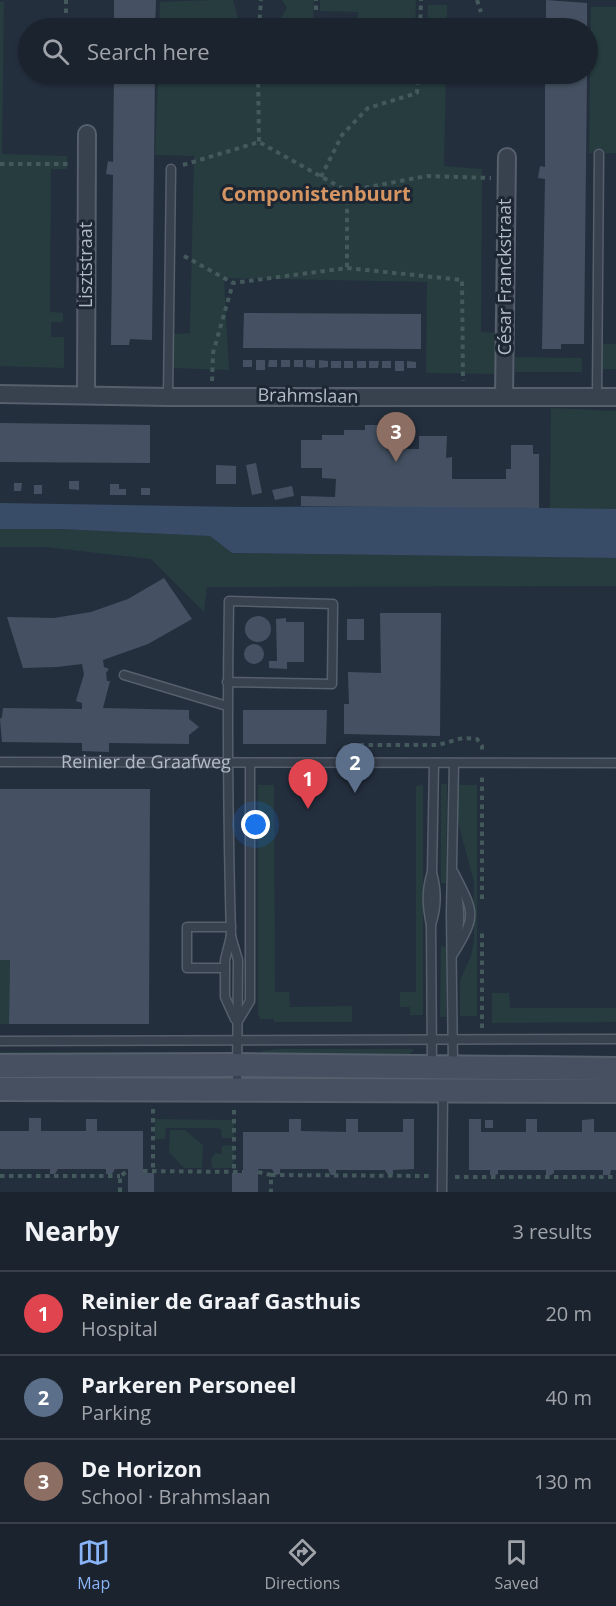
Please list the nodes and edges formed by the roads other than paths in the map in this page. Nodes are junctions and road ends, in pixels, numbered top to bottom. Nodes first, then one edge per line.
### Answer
1 (87, 134) dead end
2 (599, 154) dead end
3 (507, 158) dead end
4 (171, 169) road end
5 (0, 394) edge
6 (86, 395) junction
7 (168, 397) junction
8 (504, 397) junction
9 (597, 397) junction
10 (616, 397) edge
11 (124, 675) dead end
12 (227, 682) junction
13 (227, 706) junction
14 (0, 762) edge
15 (228, 763) junction
16 (250, 763) junction
17 (454, 763) junction
18 (616, 763) edge
19 (434, 764) junction
20 (452, 870) junction
21 (231, 931) junction
22 (452, 956) junction
23 (225, 968) junction
24 (237, 1022) junction
25 (616, 1039) edge
26 (432, 1040) junction
27 (452, 1040) junction
28 (0, 1041) edge
29 (237, 1042) junction
30 (236, 1065) junction
31 (0, 1066) edge
32 (616, 1069) edge
33 (443, 1078) junction
34 (0, 1089) edge
35 (616, 1091) edge
36 (235, 1098) junction
37 (442, 1192) edge

1 - 6 street, Lisztstraat
2 - 9 lane
3 - 8 street, César Franckstraat
4 - 7 lane
5 - 6 street, Brahmslaan
6 - 7 street, Brahmslaan
7 - 8 street, Brahmslaan
8 - 9 street, Brahmslaan
9 - 10 street, Brahmslaan
11 - 13 lane
12 - 12 lane
12 - 13 lane
13 - 15 lane
14 - 15 lane, Reinier de Graafweg
15 - 16 lane
15 - 21 lane, Reinier de Graafweg
16 - 19 lane
16 - 24 lane, Reinier de Graafweg
17 - 18 lane
17 - 19 lane
17 - 20 lane
19 - 26 lane
20 - 22 lane
20 - 22 lane
21 - 23 lane, Reinier de Graafweg
21 - 23 lane
21 - 24 lane, Reinier de Graafweg
22 - 27 lane
23 - 24 lane, Reinier de Graafweg
24 - 29 lane, Reinier de Graafweg
25 - 27 lane
26 - 27 lane
26 - 29 lane
26 - 33 lane
27 - 33 lane
28 - 29 lane
29 - 30 lane, Reinier de Graafweg
30 - 31 main road
30 - 33 main road
30 - 36 lane, Reinier de Graafweg
32 - 33 main road
33 - 35 main road
33 - 36 main road
33 - 37 lane
34 - 36 main road

